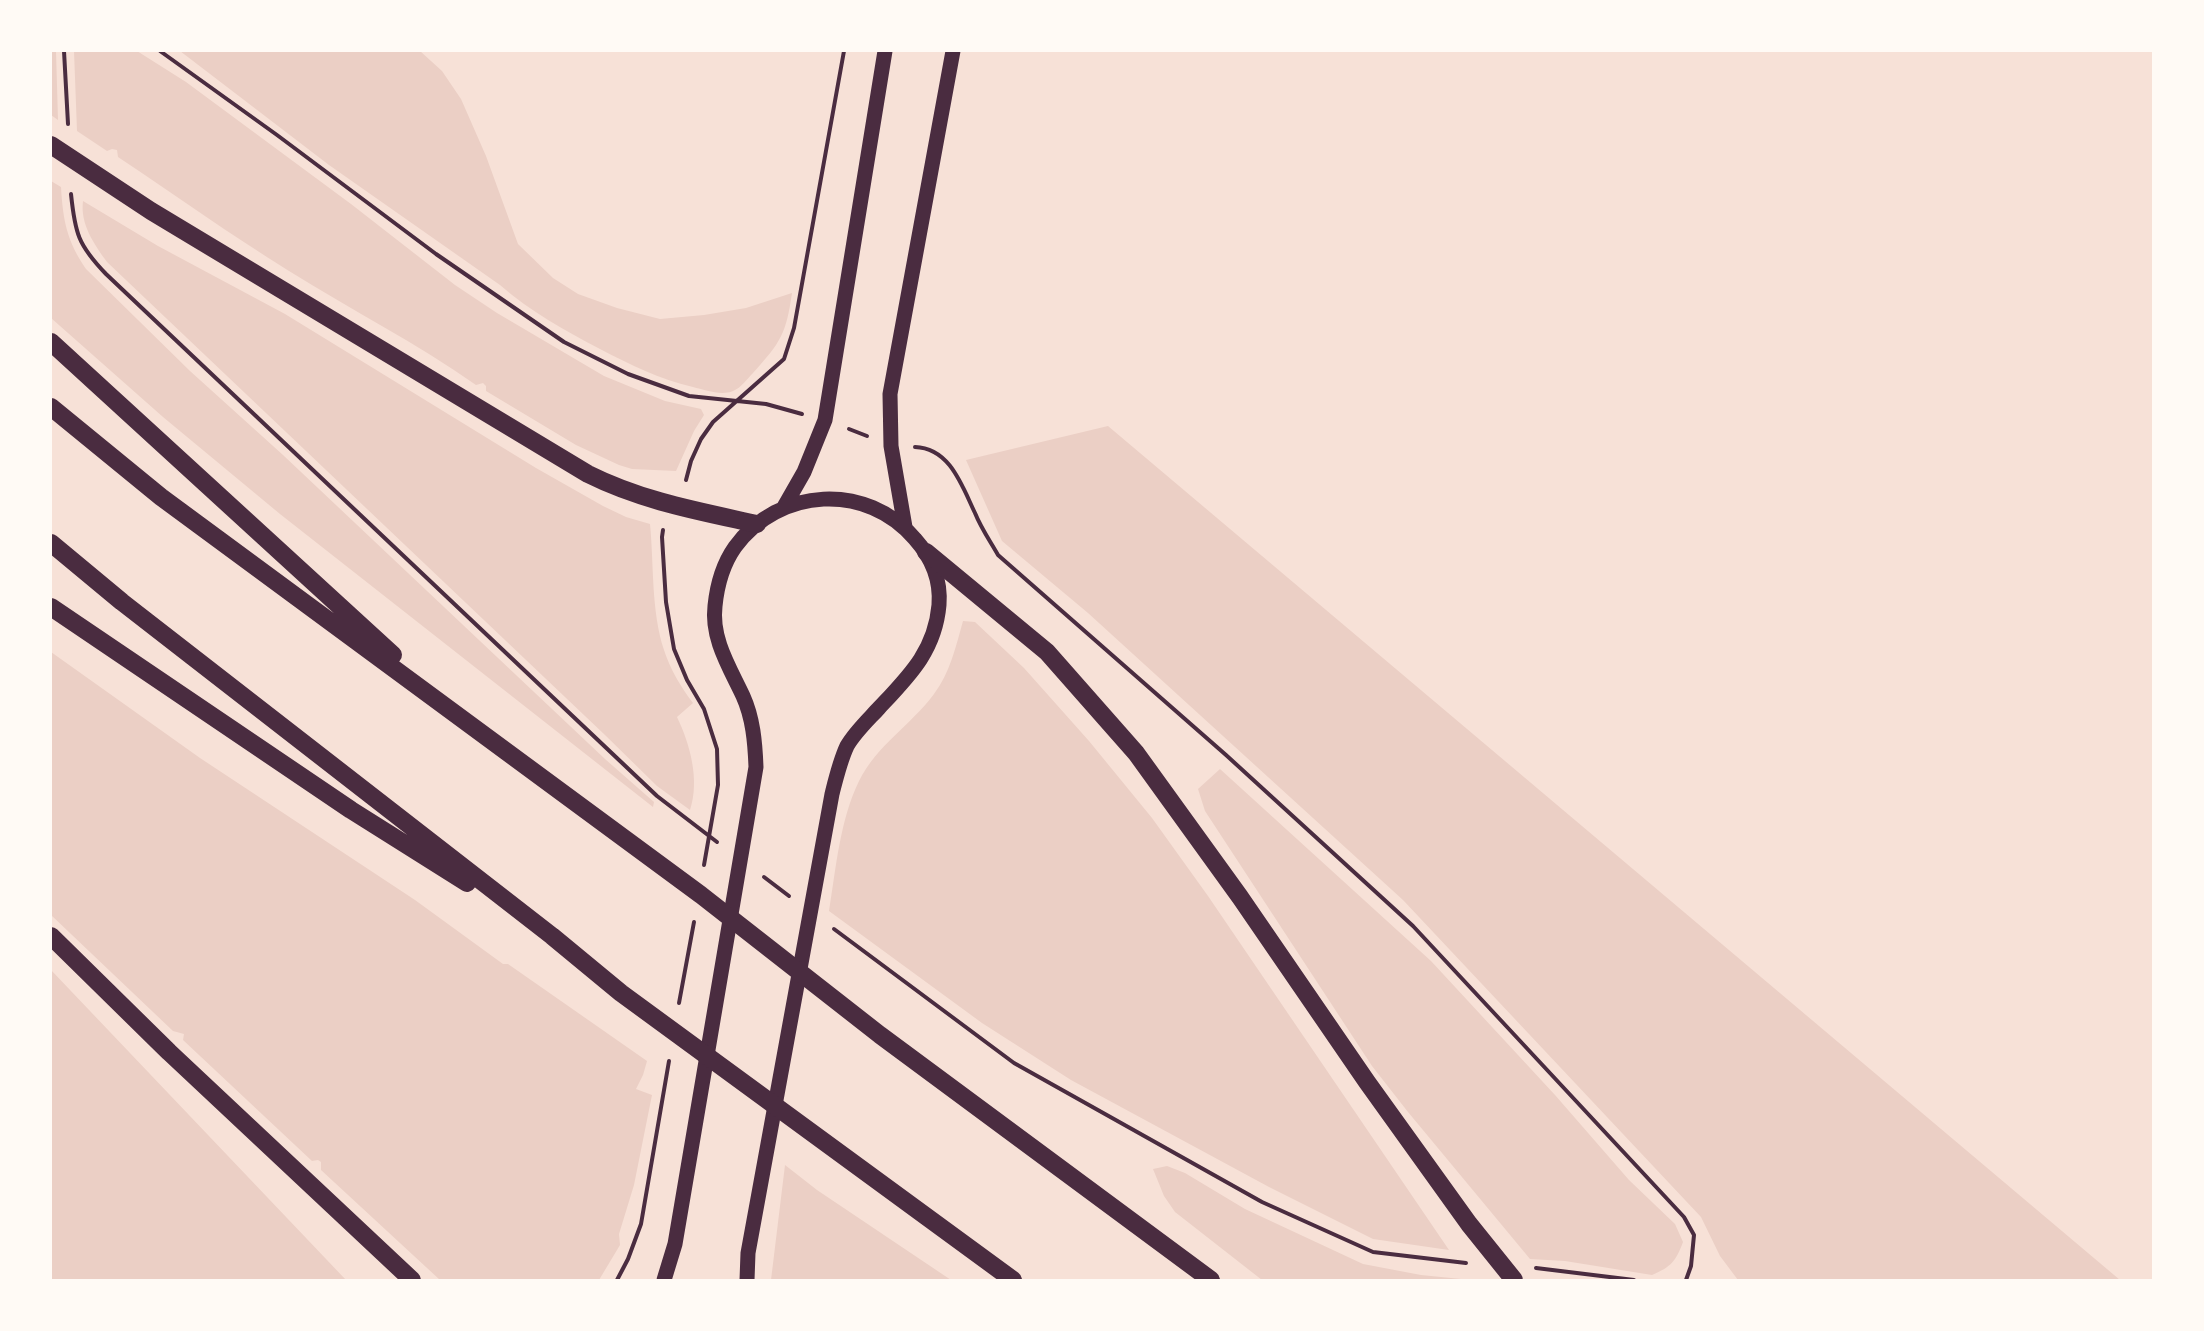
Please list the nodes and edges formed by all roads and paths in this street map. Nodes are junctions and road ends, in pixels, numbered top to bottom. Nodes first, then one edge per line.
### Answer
1 (64, 51) edge
2 (844, 51) edge
3 (885, 51) edge
4 (953, 51) edge
5 (68, 124) dead end
6 (51, 145) edge
7 (71, 194) dead end
8 (51, 342) edge
9 (51, 407) edge
10 (686, 484) dead end
11 (784, 507) junction
12 (756, 524) junction
13 (905, 527) junction
14 (51, 543) edge
15 (926, 552) junction
16 (51, 607) edge
17 (462, 719) junction
18 (723, 847) dead end
19 (761, 875) dead end
20 (798, 902) dead end
21 (826, 923) dead end
22 (51, 936) edge
23 (552, 936) junction
24 (1467, 1263) dead end
25 (1534, 1267) dead end
26 (412, 1280) edge
27 (664, 1280) edge
28 (747, 1280) edge
29 (1013, 1280) edge
30 (1211, 1280) edge
31 (1514, 1280) edge
32 (1634, 1280) edge

1 - 5 path
2 - 10 path
3 - 11 main road
4 - 13 main road
6 - 12 highway
7 - 18 path
8 - 17 highway
9 - 17 highway
11 - 12 main road
11 - 13 main road
12 - 27 main road
13 - 15 main road
14 - 23 highway
15 - 28 main road
15 - 31 highway
16 - 23 highway
17 - 30 highway
19 - 20 path
21 - 24 path
22 - 26 highway
23 - 29 highway
25 - 32 path

